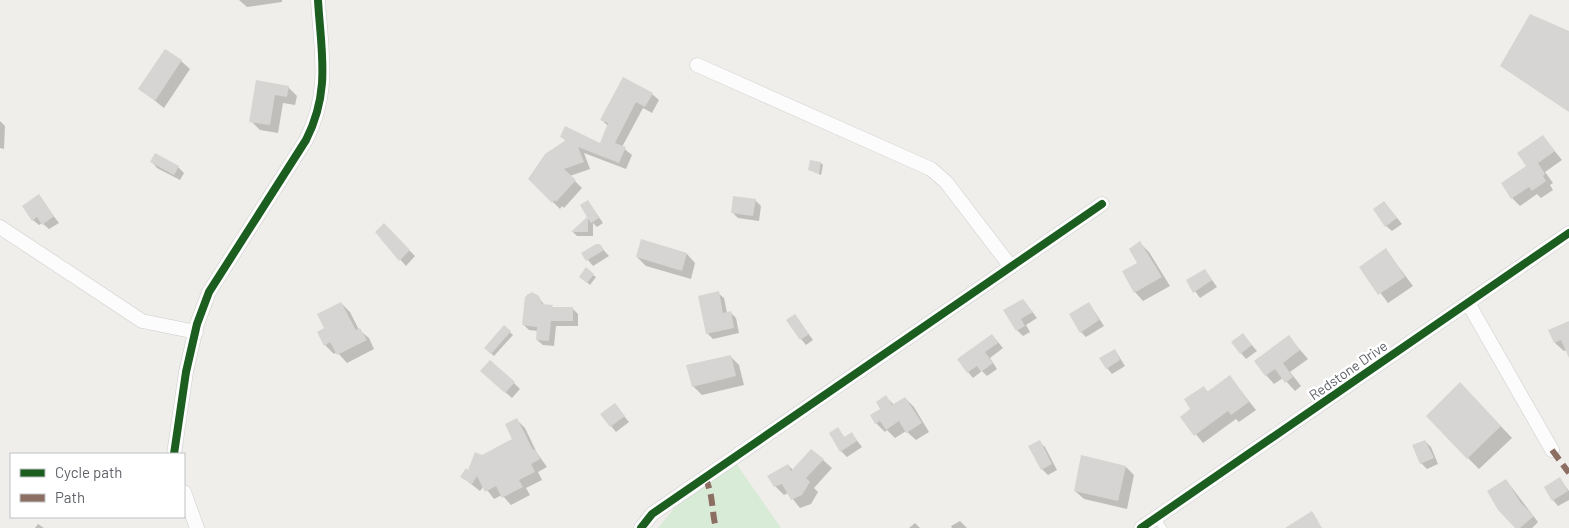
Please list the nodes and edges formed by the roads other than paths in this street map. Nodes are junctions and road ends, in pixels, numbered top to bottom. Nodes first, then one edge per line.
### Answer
1 (318, 0) edge
2 (696, 65) dead end
3 (1102, 204) dead end
4 (0, 227) edge
5 (1569, 233) edge
6 (1011, 267) junction
7 (1468, 303) junction
8 (196, 332) junction
9 (1552, 450) dead end
10 (174, 453) edge
11 (185, 495) edge
12 (1159, 523) edge
13 (197, 528) edge
14 (641, 528) edge
15 (1141, 528) edge

1 - 8 street
2 - 6 street
3 - 6 street
4 - 8 street
5 - 7 street, Redstone Drive
6 - 14 street
7 - 9 street
7 - 12 street, Redstone Drive
8 - 10 street
11 - 13 street
12 - 15 street, Redstone Drive

